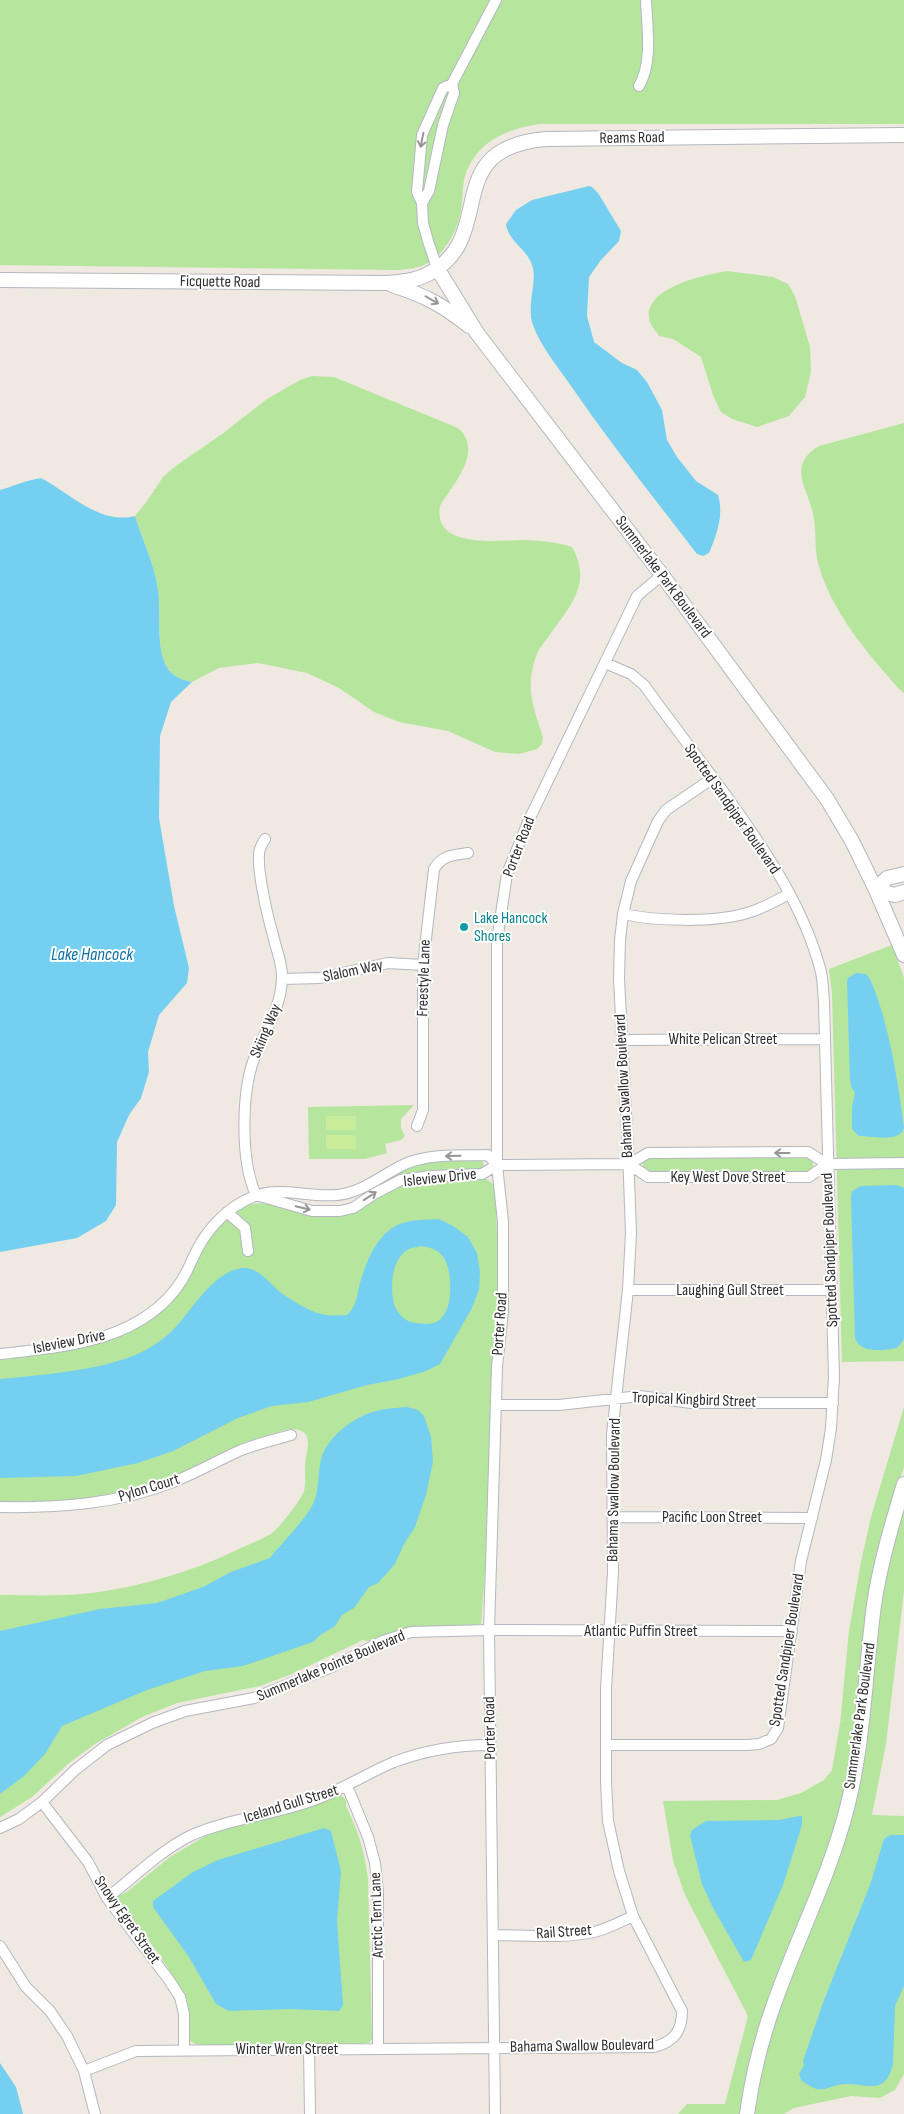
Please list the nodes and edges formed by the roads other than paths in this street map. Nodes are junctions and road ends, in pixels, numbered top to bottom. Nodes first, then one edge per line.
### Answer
1 (496, 0) edge
2 (646, 0) edge
3 (452, 84) junction
4 (639, 86) dead end
5 (428, 119) junction
6 (444, 125) junction
7 (904, 135) edge
8 (422, 203) junction
9 (437, 268) junction
10 (0, 280) edge
11 (386, 283) junction
12 (477, 332) junction
13 (662, 575) junction
14 (605, 663) junction
15 (713, 778) junction
16 (264, 839) dead end
17 (468, 854) dead end
18 (904, 874) edge
19 (876, 890) junction
20 (904, 892) edge
21 (789, 894) junction
22 (623, 914) junction
23 (904, 955) edge
24 (423, 965) junction
25 (282, 979) junction
26 (824, 1039) junction
27 (622, 1040) junction
28 (417, 1126) dead end
29 (904, 1163) edge
30 (629, 1164) junction
31 (827, 1164) junction
32 (498, 1165) junction
33 (385, 1181) junction
34 (256, 1195) junction
35 (227, 1212) junction
36 (248, 1251) dead end
37 (628, 1290) junction
38 (831, 1290) junction
39 (0, 1354) edge
40 (616, 1398) junction
41 (833, 1402) junction
42 (496, 1406) junction
43 (291, 1435) dead end
44 (904, 1484) edge
45 (0, 1507) edge
46 (613, 1517) junction
47 (812, 1518) junction
48 (489, 1630) junction
49 (609, 1631) junction
50 (792, 1631) junction
51 (606, 1745) junction
52 (490, 1746) junction
53 (347, 1786) junction
54 (42, 1802) junction
55 (0, 1828) edge
56 (107, 1898) junction
57 (633, 1916) junction
58 (493, 1935) junction
59 (0, 1946) edge
60 (494, 2047) junction
61 (310, 2048) junction
62 (378, 2048) junction
63 (184, 2050) junction
64 (84, 2071) junction
65 (95, 2114) edge
66 (310, 2114) edge
67 (495, 2114) edge
68 (746, 2114) edge

1 - 3 street, Summerlake Park Boulevard
2 - 4 street
3 - 5 street, Summerlake Park Boulevard
3 - 6 street, Summerlake Park Boulevard
5 - 6 street
5 -> 8 street, Summerlake Park Boulevard
6 - 8 street, Summerlake Park Boulevard
7 - 9 main road, Reams Road
8 - 9 street, Summerlake Park Boulevard
9 - 11 main road, Ficquette Road
9 - 12 main road, Summerlake Park Boulevard
10 - 11 main road, Ficquette Road
11 -> 12 main road
12 - 13 main road, Summerlake Park Boulevard
13 - 14 street, Porter Road
13 - 19 main road, Summerlake Park Boulevard
14 - 15 street, Spotted Sandpiper Boulevard
14 - 32 street, Porter Road
15 - 21 street, Spotted Sandpiper Boulevard
15 - 22 street, Bahama Swallow Boulevard
16 - 25 street, Skiing Way
17 - 24 street, Freestyle Lane
18 - 19 main road
19 - 20 main road
19 - 23 main road, Summerlake Park Boulevard
21 - 22 street
21 - 26 street, Spotted Sandpiper Boulevard
22 - 27 street, Bahama Swallow Boulevard
24 - 25 street, Slalom Way
24 - 28 street, Freestyle Lane
25 - 34 street, Skiing Way
26 - 27 street, White Pelican Street
26 - 31 street, Spotted Sandpiper Boulevard
27 - 30 street, Bahama Swallow Boulevard
29 - 31 street, Key West Dove Street
31 -> 30 street, Key West Dove Street
30 - 31 street, Key West Dove Street
30 - 32 street, Key West Dove Street
30 - 37 street, Bahama Swallow Boulevard
31 - 38 street, Spotted Sandpiper Boulevard
32 - 33 street, Isleview Drive
32 -> 33 street, Isleview Drive
32 - 42 street, Porter Road
33 - 34 street, Isleview Drive
34 -> 33 street, Isleview Drive
34 - 35 street, Isleview Drive
35 - 36 street
35 - 39 street, Isleview Drive
37 - 38 street, Laughing Gull Street
37 - 40 street, Bahama Swallow Boulevard
38 - 41 street, Spotted Sandpiper Boulevard
40 - 41 street, Tropical Kingbird Street
40 - 42 street, Tropical Kingbird Street
40 - 46 street, Bahama Swallow Boulevard
41 - 47 street, Spotted Sandpiper Boulevard
42 - 48 street, Porter Road
43 - 45 street, Pylon Court
44 - 68 main road, Summerlake Park Boulevard
46 - 47 street, Pacific Loon Street
46 - 49 street, Bahama Swallow Boulevard
47 - 50 street, Spotted Sandpiper Boulevard
48 - 49 street, Atlantic Puffin Street
48 - 52 street, Porter Road
48 - 54 street, Summerlake Pointe Boulevard
49 - 50 street, Atlantic Puffin Street
49 - 51 street, Bahama Swallow Boulevard
50 - 51 street, Spotted Sandpiper Boulevard
51 - 57 street, Bahama Swallow Boulevard
52 - 53 street, Iceland Gull Street
52 - 58 street, Porter Road
53 - 56 street, Iceland Gull Street
53 - 62 street, Arctic Tern Lane
54 - 55 street, Summerlake Pointe Boulevard
54 - 56 street, Snowy Egret Street
56 - 63 street, Snowy Egret Street
57 - 58 street, Rail Street
57 - 60 street, Bahama Swallow Boulevard
58 - 60 street, Porter Road
59 - 64 street
60 - 62 street, Winter Wren Street
60 - 67 street, Porter Road
61 - 62 street, Winter Wren Street
61 - 63 street, Winter Wren Street
61 - 66 street
63 - 64 street, Winter Wren Street
64 - 65 street

